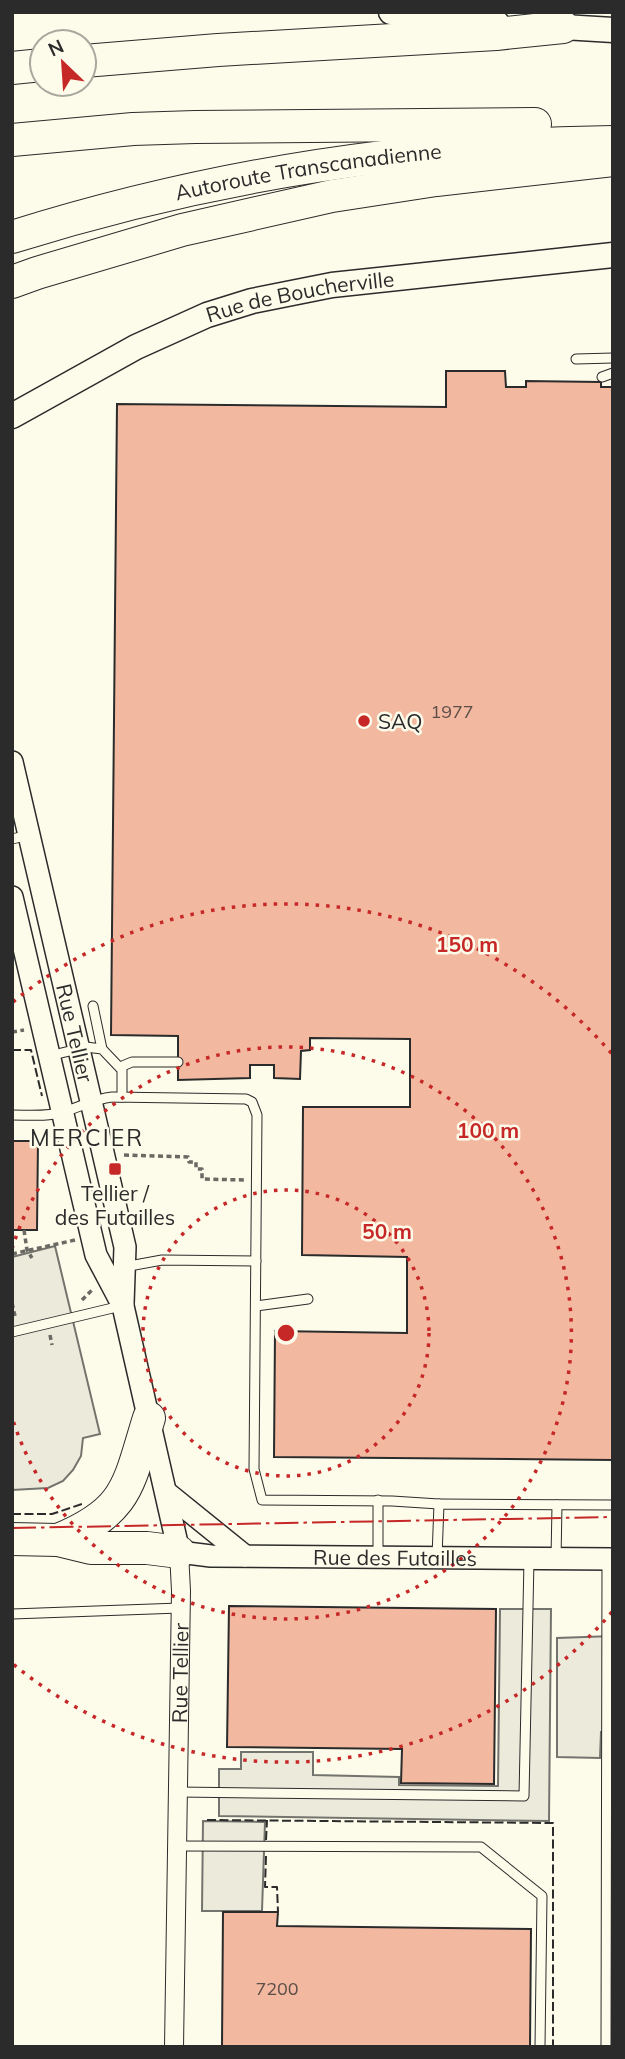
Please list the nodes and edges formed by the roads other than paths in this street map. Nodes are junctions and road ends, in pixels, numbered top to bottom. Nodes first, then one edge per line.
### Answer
1 (391, 12) edge
2 (563, 27) junction
3 (613, 30) edge
4 (98, 60) edge
5 (613, 124) edge
6 (12, 140) edge
7 (613, 142) edge
8 (613, 160) edge
9 (12, 237) edge
10 (613, 255) edge
11 (12, 282) edge
12 (613, 358) edge
13 (576, 359) dead end
14 (613, 373) edge
15 (602, 377) dead end
16 (12, 416) edge
17 (12, 762) edge
18 (21, 837) edge
19 (12, 897) edge
20 (93, 1006) dead end
21 (79, 1049) junction
22 (102, 1049) junction
23 (49, 1056) junction
24 (178, 1062) dead end
25 (120, 1067) junction
26 (122, 1097) junction
27 (91, 1101) junction
28 (62, 1112) junction
29 (12, 1115) edge
30 (256, 1261) junction
31 (108, 1275) junction
32 (308, 1299) dead end
33 (123, 1306) junction
34 (256, 1306) junction
35 (12, 1332) edge
36 (149, 1418) junction
37 (167, 1493) junction
38 (378, 1500) junction
39 (439, 1504) junction
40 (557, 1504) junction
41 (613, 1505) edge
42 (12, 1539) edge
43 (58, 1540) junction
44 (179, 1552) junction
45 (246, 1556) junction
46 (377, 1557) junction
47 (437, 1557) junction
48 (529, 1558) junction
49 (556, 1559) junction
50 (610, 1559) edge
51 (180, 1608) junction
52 (12, 1614) edge
53 (178, 1793) junction
54 (177, 1846) junction
55 (174, 2047) edge
56 (540, 2047) edge
57 (606, 2047) edge

1 - 2 main road
2 - 3 main road
2 - 4 highway
5 - 6 highway, Autoroute Transcanadienne
7 - 9 highway, Autoroute Transcanadienne
8 - 11 highway
10 - 16 main road, Rue de Boucherville
12 - 13 lane
14 - 15 lane
17 - 18 street, Rue Tellier
18 - 21 street, Rue Tellier
19 - 23 street, Rue Tellier
20 - 22 lane
21 - 22 lane
21 - 23 lane
21 - 27 street, Rue Tellier
22 - 25 lane
23 - 28 street, Rue Tellier
24 - 25 lane
25 - 26 lane
26 - 27 lane
26 - 30 lane
27 - 28 lane
27 - 31 street, Rue Tellier
28 - 29 lane
28 - 31 street, Rue Tellier
30 - 31 lane
30 - 34 lane
31 - 33 street, Rue Tellier
32 - 34 lane
33 - 35 lane
33 - 36 street, Rue Tellier
34 - 38 lane
36 - 37 street, Rue Tellier
36 - 43 highway
37 - 44 street, Rue Tellier
37 - 45 street
38 - 39 lane
38 - 46 lane
39 - 40 lane
39 - 47 lane
40 - 41 lane
40 - 49 lane
42 - 43 highway
43 - 44 highway
44 - 45 street, Rue des Futailles
44 - 51 street, Rue Tellier
45 - 46 street, Rue des Futailles
46 - 47 street, Rue des Futailles
47 - 48 street, Rue des Futailles
48 - 49 street, Rue des Futailles
48 - 53 lane
49 - 50 street, Rue des Futailles
50 - 57 lane
51 - 52 lane
51 - 53 street, Rue Tellier
53 - 54 street, Rue Tellier
54 - 55 street, Rue Tellier
54 - 56 lane

